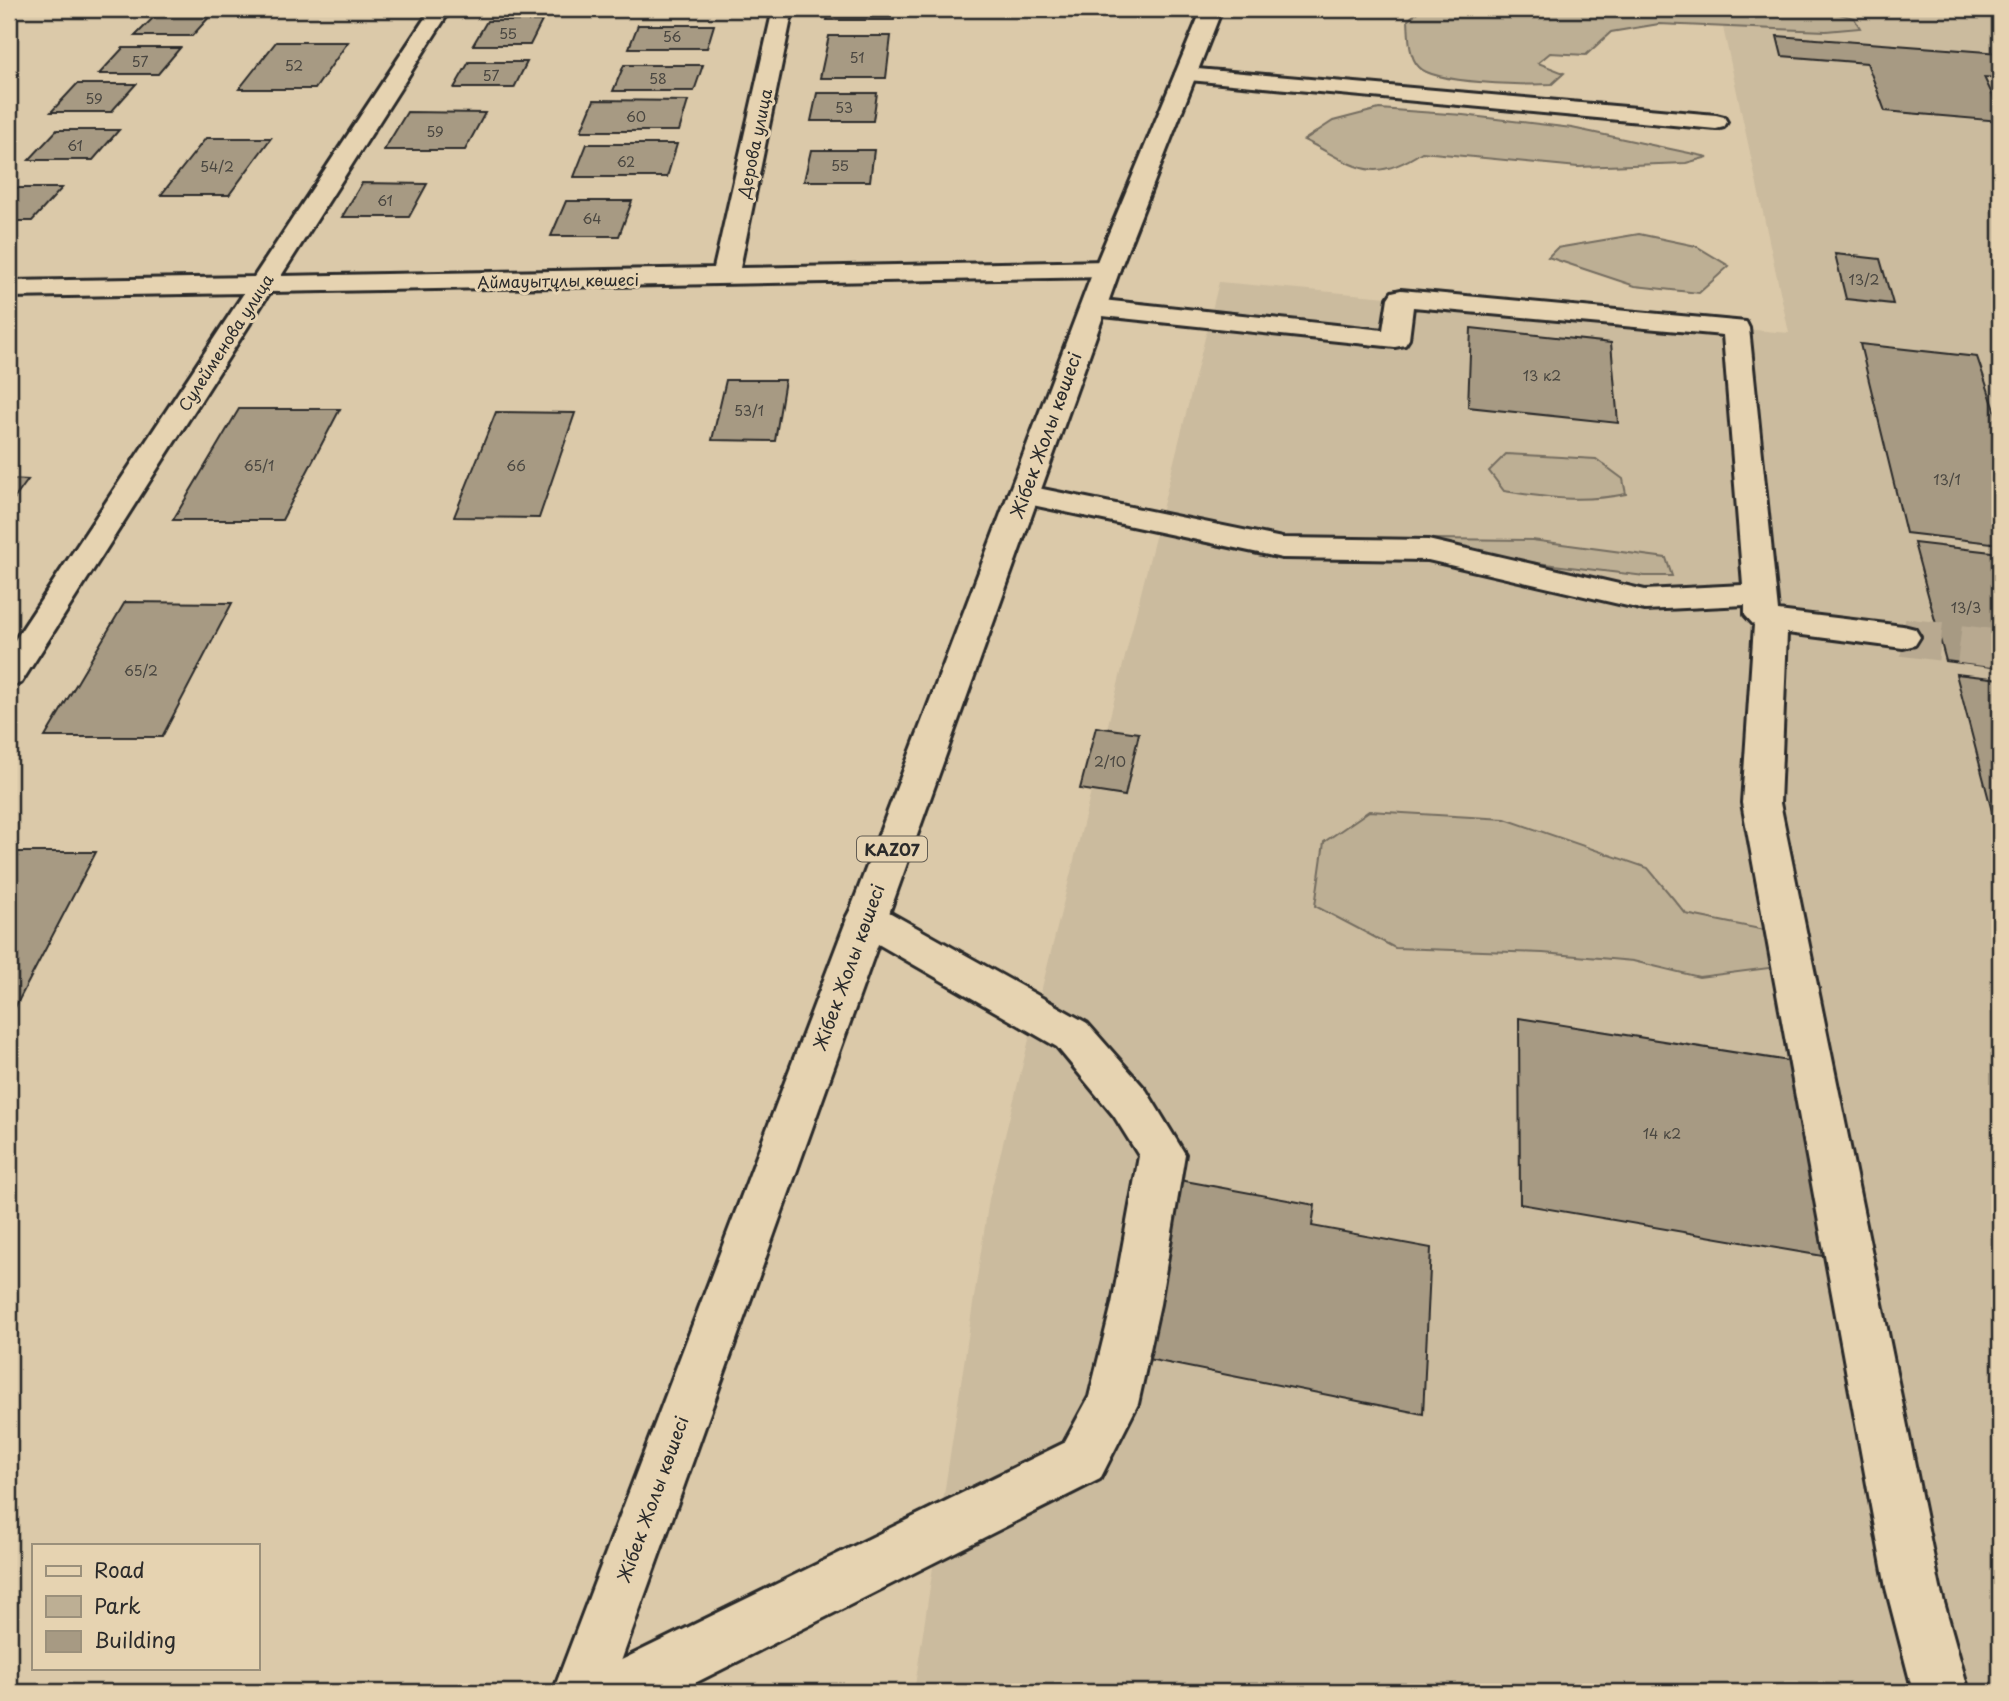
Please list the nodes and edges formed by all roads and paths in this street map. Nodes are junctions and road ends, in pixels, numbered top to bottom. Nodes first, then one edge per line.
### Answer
1 (441, 9) edge
2 (783, 9) edge
3 (1212, 9) edge
4 (1186, 74) junction
5 (1716, 122) dead end
6 (1107, 269) junction
7 (724, 277) junction
8 (262, 286) junction
9 (9, 289) edge
10 (1093, 307) junction
11 (1023, 494) junction
12 (1766, 608) junction
13 (1903, 637) tunnel mouth
14 (9, 675) edge
15 (866, 918) junction
16 (581, 1692) edge
17 (617, 1692) edge
18 (1941, 1692) edge

1 - 8 main road, Сулейменова улица
2 - 7 main road, Дерова улица
3 - 4 main road, Жібек Жолы көшесі / KAZ07
4 - 5 main road
4 - 6 main road, Жібек Жолы көшесі / KAZ07
6 - 7 main road, Аймауытұлы көшесі
6 - 10 main road, Жібек Жолы көшесі / KAZ07
7 - 8 main road, Аймауытұлы көшесі
8 - 9 main road, Аймауытұлы көшесі
8 - 14 main road, Сулейменова улица
10 - 11 main road, Жібек Жолы көшесі / KAZ07
10 - 12 main road
11 - 12 main road
11 - 15 main road, Жібек Жолы көшесі / KAZ07
12 - 13 main road
12 - 18 main road
15 - 16 main road, Жібек Жолы көшесі / KAZ07
15 - 17 main road

